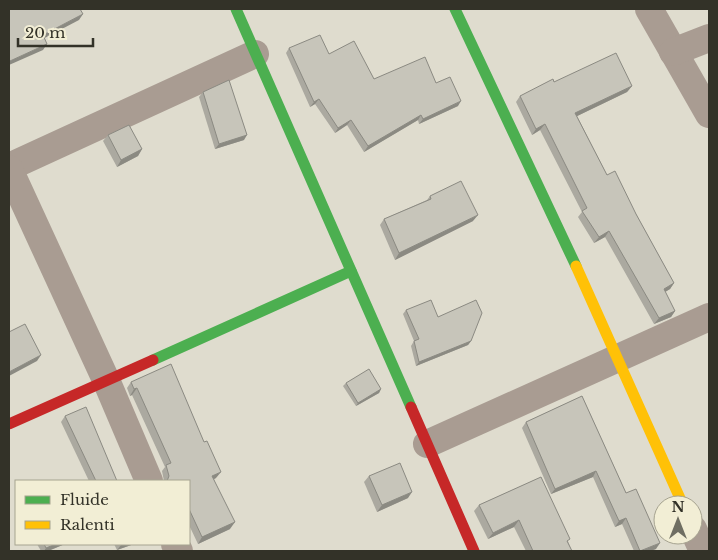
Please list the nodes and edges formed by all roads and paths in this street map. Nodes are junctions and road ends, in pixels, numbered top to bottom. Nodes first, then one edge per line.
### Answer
1 (236, 9) edge
2 (455, 9) edge
3 (649, 9) edge
4 (709, 38) edge
5 (673, 52) junction
6 (255, 54) junction
7 (709, 114) edge
8 (9, 168) edge
9 (352, 271) junction
10 (709, 316) edge
11 (618, 356) junction
12 (106, 380) junction
13 (9, 424) edge
14 (427, 444) junction
15 (149, 480) edge
16 (679, 495) edge
17 (474, 551) edge

1 - 6 street
2 - 11 street
3 - 5 street
4 - 5 street
5 - 7 street
6 - 8 street
6 - 9 street
8 - 12 street
9 - 12 street
9 - 14 street
10 - 11 street
11 - 14 street
11 - 16 street
12 - 13 street
12 - 15 street
14 - 17 street

